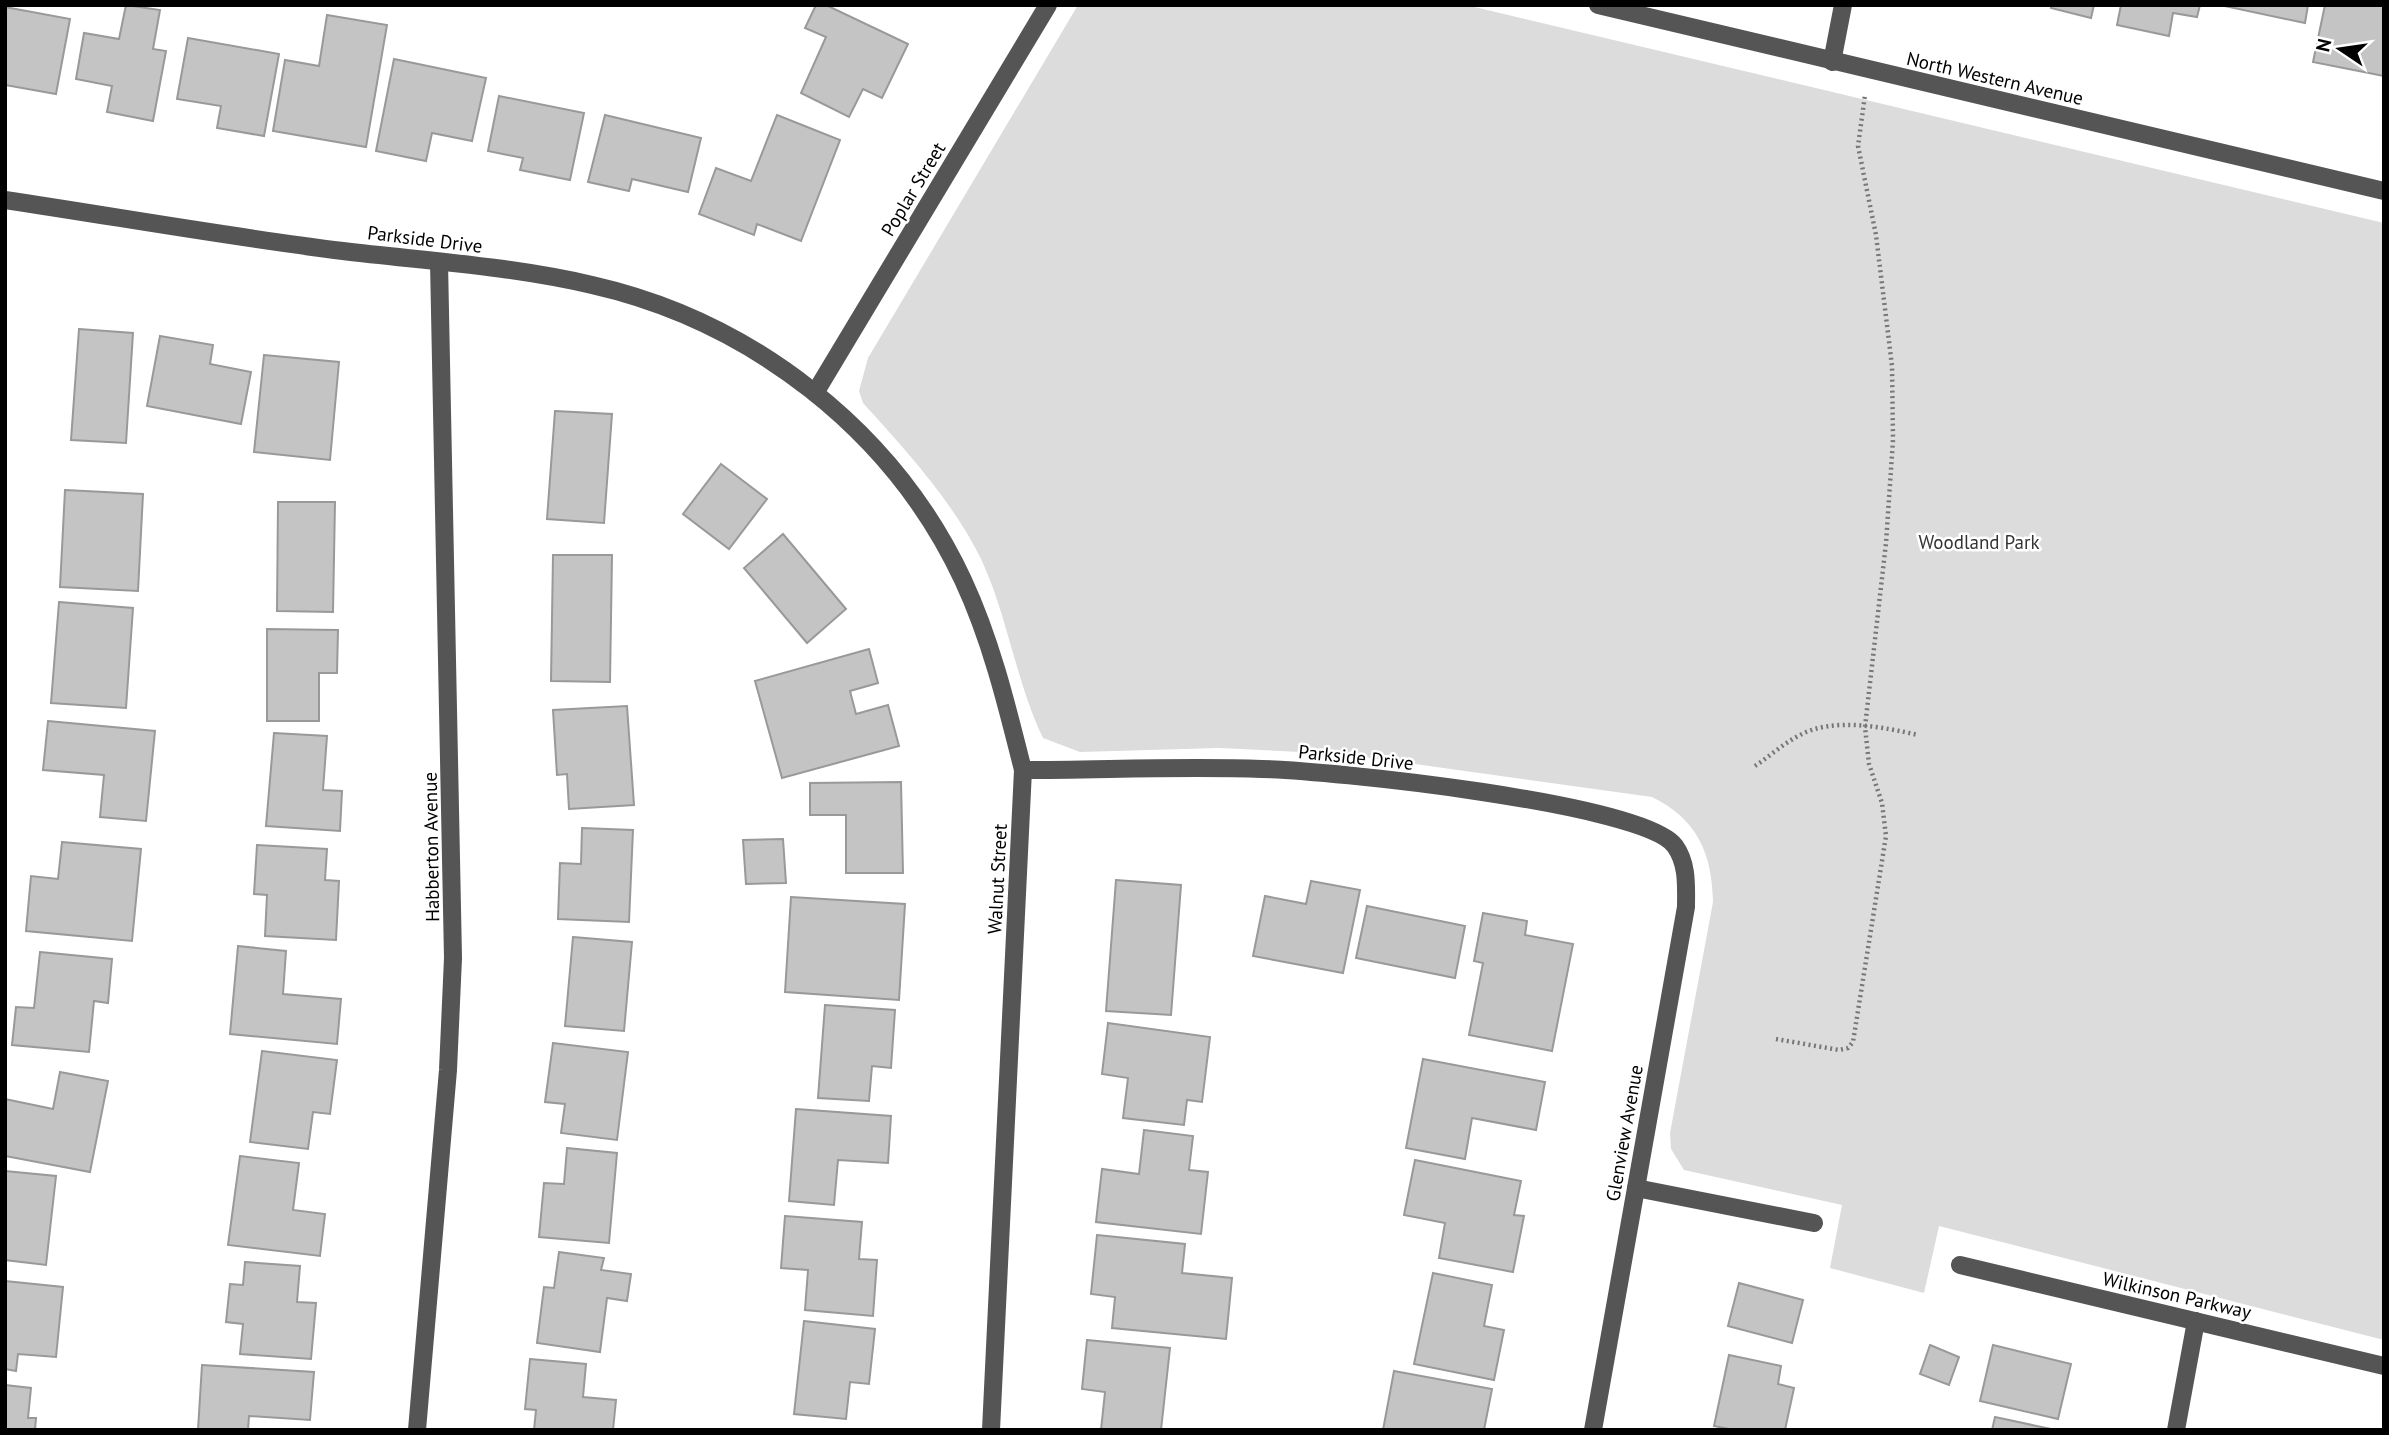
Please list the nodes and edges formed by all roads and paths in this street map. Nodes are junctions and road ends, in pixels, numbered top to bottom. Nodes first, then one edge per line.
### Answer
1 (1048, 5) edge
2 (1598, 5) edge
3 (1843, 5) edge
4 (1832, 62) junction
5 (1869, 70) junction
6 (2384, 191) edge
7 (5, 200) edge
8 (439, 262) junction
9 (815, 393) junction
10 (1865, 727) junction
11 (1918, 735) dead end
12 (1755, 766) dead end
13 (1023, 770) junction
14 (1675, 846) joint
15 (1776, 1039) dead end
16 (1636, 1188) junction
17 (1814, 1223) dead end
18 (1960, 1265) dead end
19 (2196, 1321) junction
20 (2384, 1366) edge
21 (418, 1430) edge
22 (991, 1430) edge
23 (1593, 1430) edge
24 (2176, 1430) edge

1 - 9 street, Poplar Street
2 - 4 street, North Western Avenue
3 - 4 street
4 - 5 street, North Western Avenue
5 - 6 street, North Western Avenue
5 - 10 path
7 - 8 street, Parkside Drive
8 - 9 street, Parkside Drive
8 - 21 street, Habberton Avenue
9 - 13 street, Walnut Street
10 - 11 path
10 - 12 path
10 - 15 path
13 - 14 street, Parkside Drive
13 - 22 street, Walnut Street
14 - 16 street, Glenview Avenue
16 - 17 street
16 - 23 street, Glenview Avenue
18 - 19 street, Wilkinson Parkway
19 - 20 street, Wilkinson Parkway
19 - 24 street

